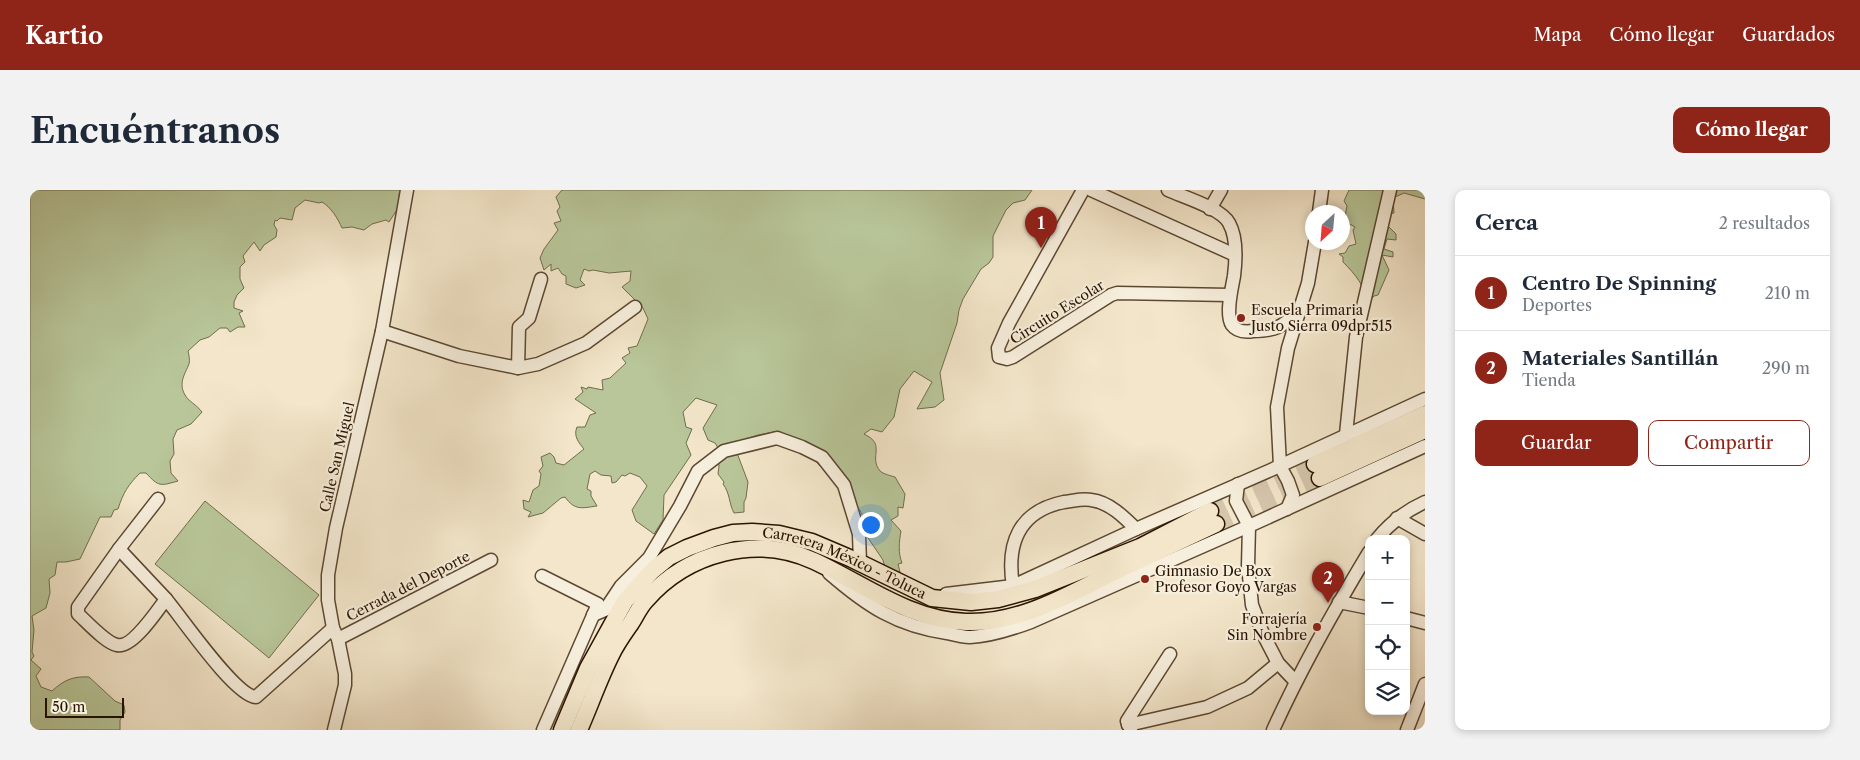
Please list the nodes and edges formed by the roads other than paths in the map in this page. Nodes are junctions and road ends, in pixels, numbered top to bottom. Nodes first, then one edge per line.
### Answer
1 (407, 190) edge
2 (1083, 190) edge
3 (1091, 190) edge
4 (1168, 190) edge
5 (1221, 190) edge
6 (1322, 190) edge
7 (1390, 190) edge
8 (1320, 205) edge
9 (1210, 209) junction
10 (1314, 250) edge
11 (1235, 255) junction
12 (541, 279) dead end
13 (1230, 295) junction
14 (635, 306) dead end
15 (1298, 310) junction
16 (382, 331) junction
17 (518, 368) junction
18 (1425, 399) edge
19 (1425, 414) edge
20 (1425, 430) edge
21 (1346, 434) junction
22 (1425, 446) edge
23 (1280, 466) junction
24 (1238, 484) junction
25 (158, 499) dead end
26 (1425, 502) edge
27 (1287, 509) junction
28 (1397, 518) junction
29 (1249, 526) junction
30 (1136, 529) junction
31 (1425, 534) edge
32 (1381, 535) edge
33 (120, 549) junction
34 (1365, 559) edge
35 (491, 560) dead end
36 (813, 560) junction
37 (860, 563) junction
38 (542, 576) dead end
39 (1013, 586) junction
40 (923, 595) junction
41 (166, 599) junction
42 (1339, 602) junction
43 (1365, 607) edge
44 (596, 610) junction
45 (1410, 619) edge
46 (1425, 622) edge
47 (336, 633) junction
48 (1170, 654) dead end
49 (1278, 663) junction
50 (1295, 681) junction
51 (1425, 684) edge
52 (1129, 727) edge
53 (334, 730) edge
54 (543, 730) edge
55 (562, 730) edge
56 (579, 730) edge
57 (1273, 730) edge
58 (1408, 730) edge

1 - 16 street, Calle San Miguel
2 - 13 street, Circuito Escolar
3 - 11 street
4 - 9 street
5 - 9 street
6 - 8 street
7 - 21 street
9 - 11 street
10 - 15 street
11 - 13 street
12 - 17 street
13 - 15 street
14 - 17 street
15 - 23 street
16 - 17 street
16 - 47 street, Calle San Miguel
18 - 21 street
19 - 20 main road
21 - 23 street
22 - 27 street
23 - 24 street
23 - 27 street
24 - 29 street
24 - 30 street
25 - 33 street
26 - 28 street
27 - 29 street
28 - 31 street
28 - 32 street
29 - 36 street
29 - 49 street
30 - 39 street
30 - 39 street
33 - 41 street, Cerrada del Deporte
33 - 41 street
34 - 42 street
35 - 47 street, Cerrada del Deporte
36 - 40 main road, Carretera México - Toluca
36 - 56 main road, Carretera México - Toluca
37 - 40 main road, Carretera México - Toluca
37 - 44 street
37 - 55 main road, Carretera México - Toluca
38 - 44 street
39 - 40 street
41 - 47 street, Cerrada del Deporte
42 - 43 street
42 - 50 street
44 - 54 street
45 - 46 street
47 - 53 street, Calle San Miguel
48 - 52 street
49 - 50 street
49 - 52 street
50 - 57 street
51 - 58 street

